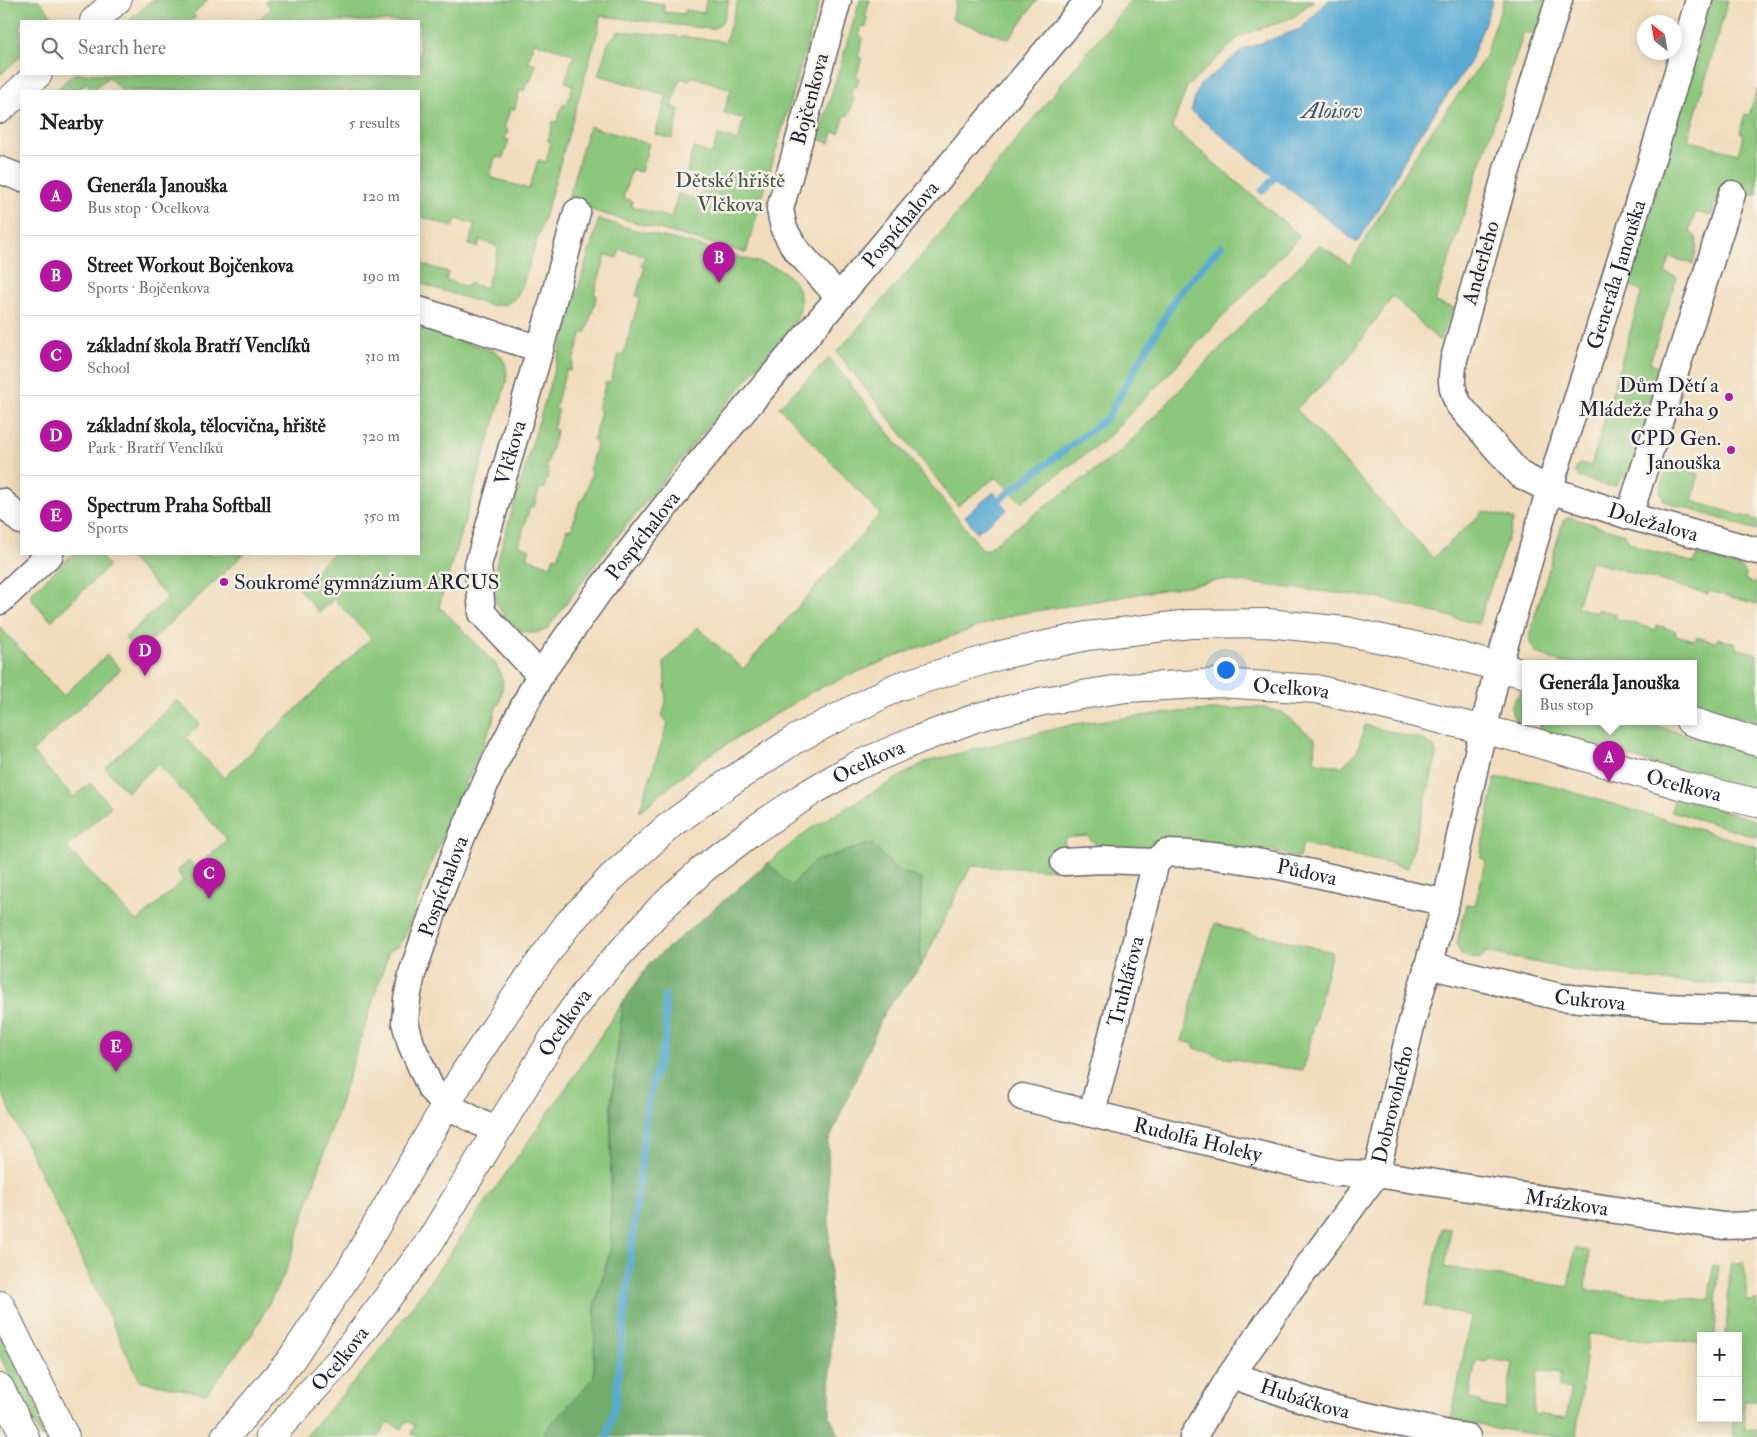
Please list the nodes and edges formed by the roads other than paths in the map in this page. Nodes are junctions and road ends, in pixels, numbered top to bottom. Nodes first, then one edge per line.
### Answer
1 (116, 0) edge
2 (838, 0) edge
3 (1089, 0) edge
4 (1559, 0) edge
5 (1699, 0) edge
6 (95, 20) edge
7 (37, 75) edge
8 (21, 90) edge
9 (20, 91) edge
10 (0, 109) edge
11 (0, 170) edge
12 (20, 178) edge
13 (1732, 194) dead end
14 (577, 212) dead end
15 (839, 297) junction
16 (420, 310) edge
17 (540, 349) junction
18 (1550, 490) junction
19 (0, 504) edge
20 (1629, 516) junction
21 (20, 520) edge
22 (1757, 551) edge
23 (49, 555) edge
24 (0, 601) edge
25 (1498, 668) junction
26 (1522, 673) edge
27 (540, 675) junction
28 (1697, 723) edge
29 (1481, 741) junction
30 (1757, 742) edge
31 (1757, 803) edge
32 (1161, 857) junction
33 (1064, 862) dead end
34 (1446, 902) junction
35 (1428, 965) junction
36 (1757, 1010) edge
37 (1022, 1097) dead end
38 (446, 1105) junction
39 (1092, 1114) junction
40 (496, 1131) junction
41 (1376, 1174) junction
42 (1757, 1225) edge
43 (0, 1305) edge
44 (1231, 1375) junction
45 (0, 1388) edge
46 (25, 1437) edge
47 (66, 1437) edge
48 (225, 1437) edge
49 (270, 1437) edge
50 (1193, 1437) edge
51 (1467, 1437) edge

1 - 6 street
2 - 15 street, Bojčenkova
3 - 15 street, Pospíchalova
4 - 18 street, Anderleho
5 - 18 street, Generála Janouška
7 - 8 street
9 - 10 street
11 - 12 street
13 - 20 street
14 - 17 street, Vlčkova
15 - 27 street, Pospíchalova
16 - 17 street
17 - 27 street, Vlčkova
18 - 20 street, Doležalova
18 - 25 street, Generála Janouška
19 - 21 street
20 - 22 street, Doležalova
23 - 24 street
25 - 26 street, Ocelkova
25 - 29 street, Generála Janouška
25 - 38 street, Ocelkova
27 - 38 street, Pospíchalova
28 - 30 street
29 - 31 street, Ocelkova
29 - 34 street, Dobrovolného
29 - 40 street, Ocelkova
32 - 33 street, Půdova
32 - 34 street, Půdova
32 - 39 street, Truhlářova
34 - 35 street, Dobrovolného
35 - 36 street, Cukrova
35 - 41 street, Dobrovolného
37 - 39 street, Rudolfa Holeky
38 - 40 street, Pospíchalova
38 - 48 street, Ocelkova
39 - 41 street, Rudolfa Holeky
40 - 49 street, Ocelkova
41 - 42 street, Mrázkova
41 - 44 street, Dobrovolného
43 - 47 street
44 - 50 street, Dobrovolného
44 - 51 street, Hubáčkova
45 - 46 street

